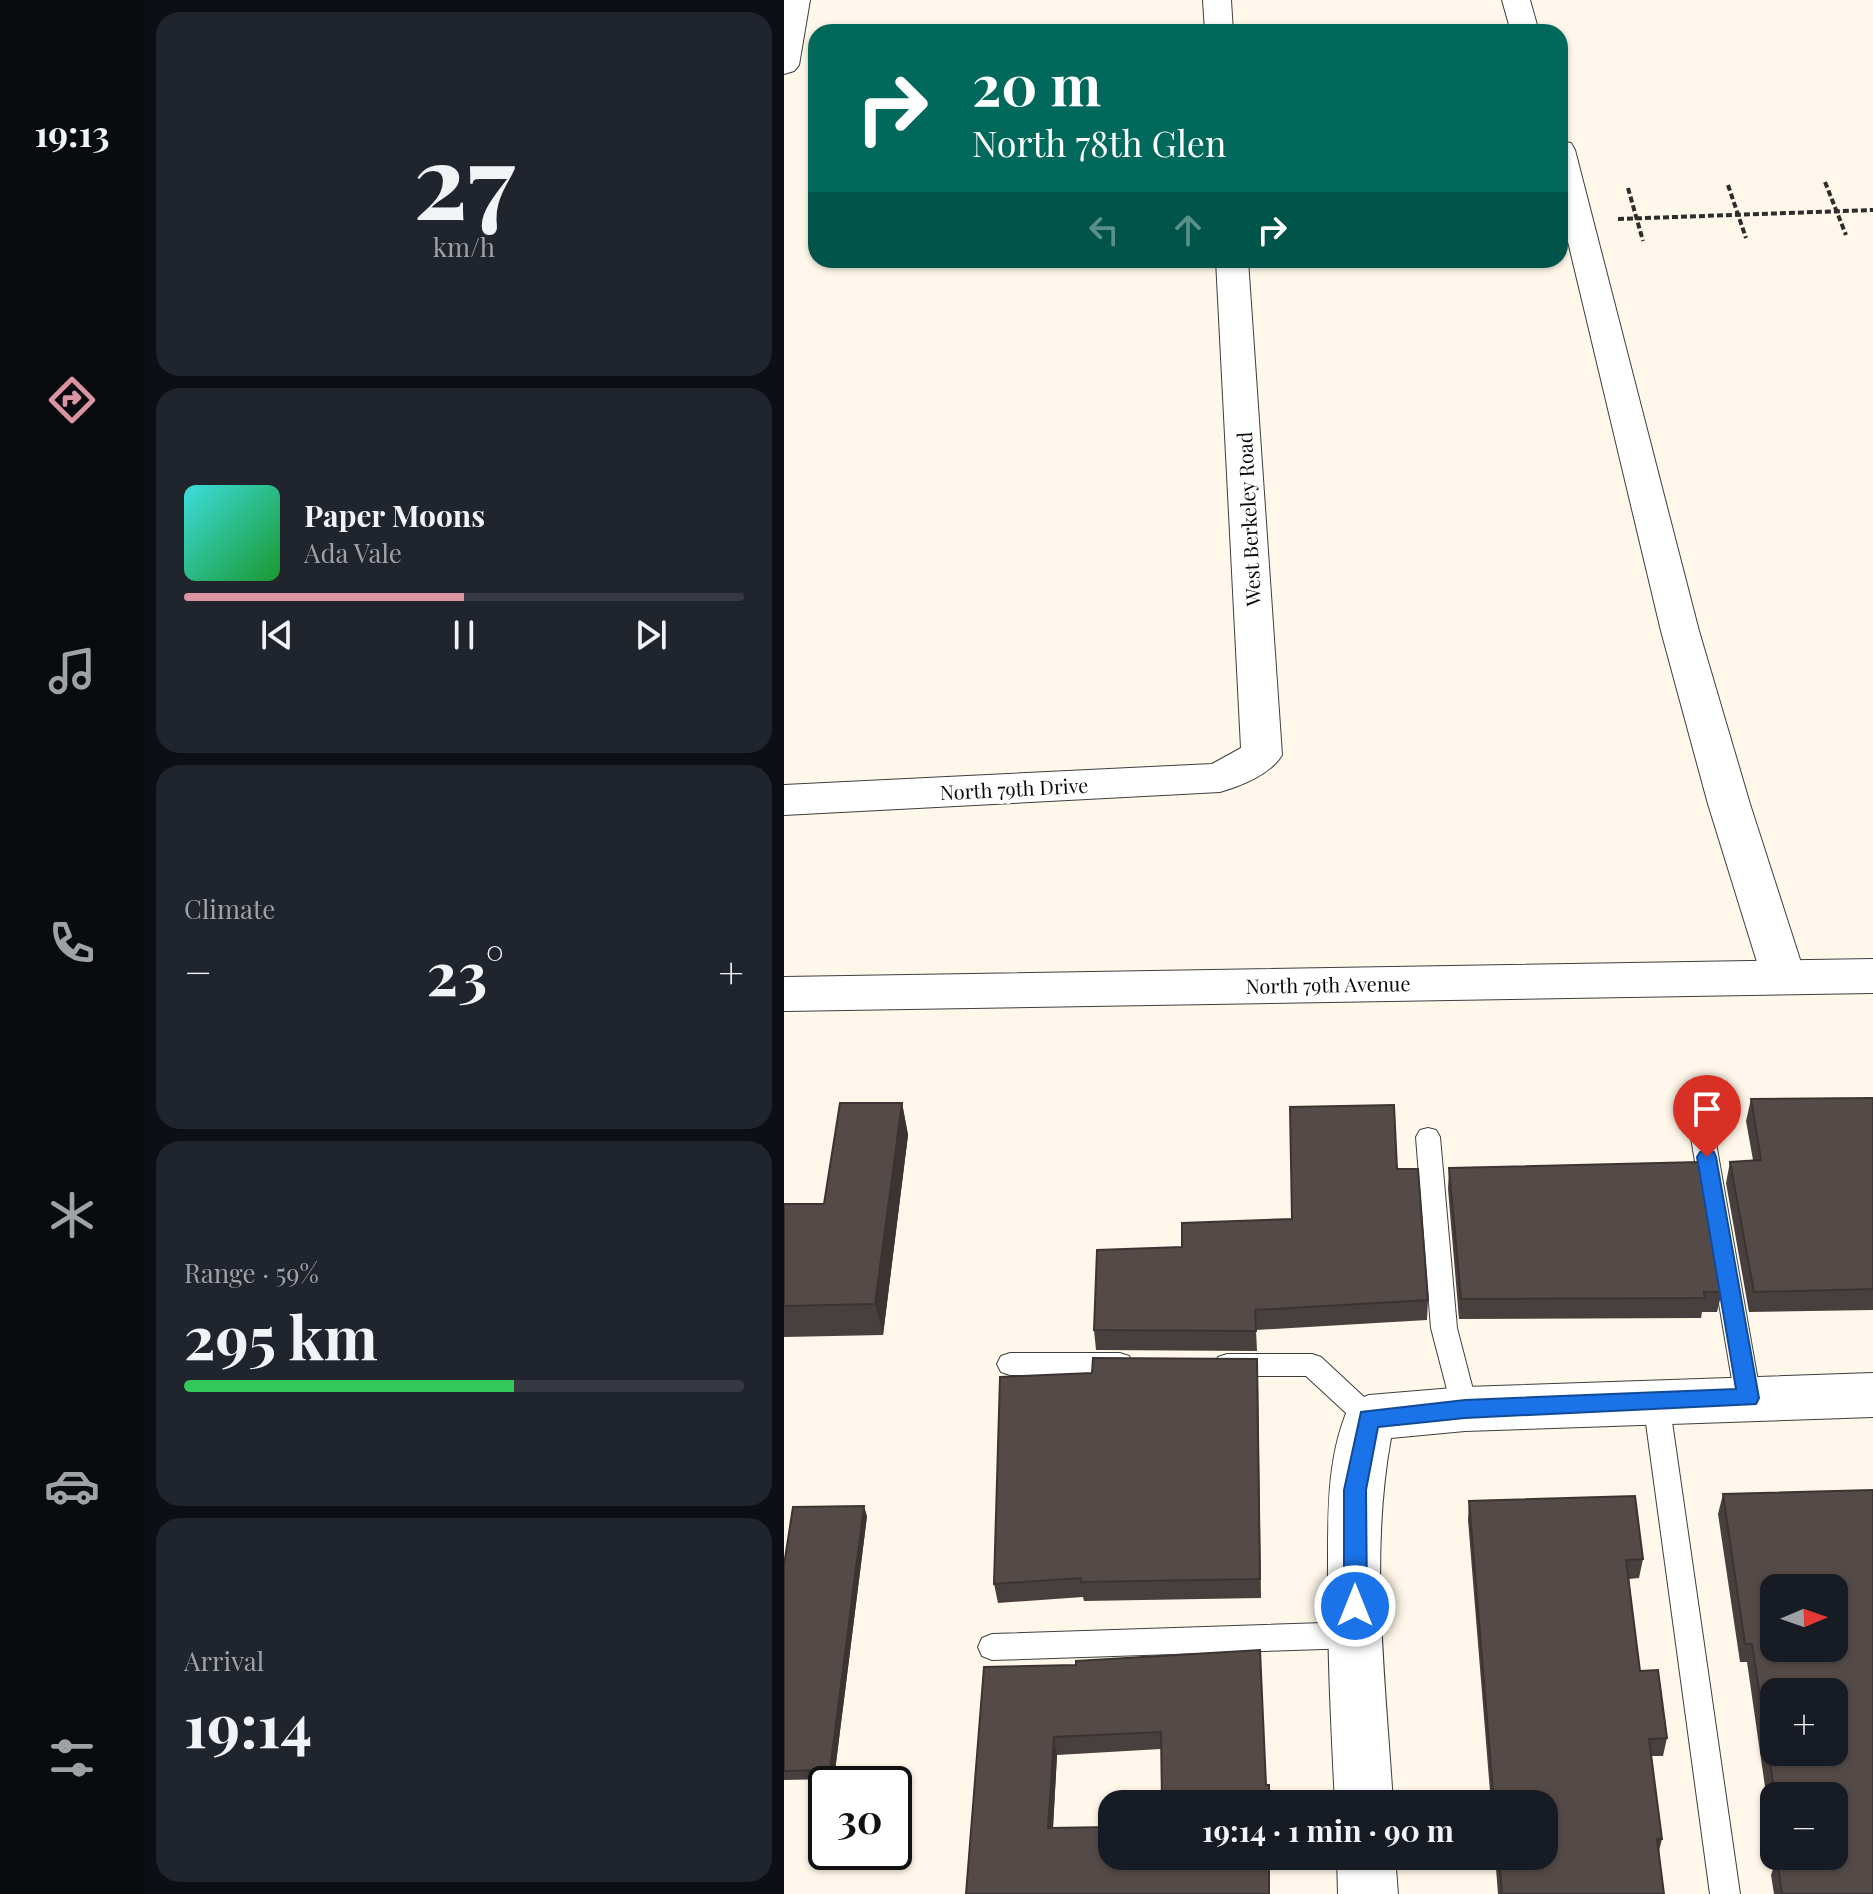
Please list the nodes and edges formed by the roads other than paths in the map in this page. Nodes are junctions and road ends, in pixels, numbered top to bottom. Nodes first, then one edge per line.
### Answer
1 (796, 0) edge
2 (1217, 0) edge
3 (1516, 0) edge
4 (1218, 24) edge
5 (1523, 24) edge
6 (784, 65) edge
7 (1568, 179) edge
8 (1232, 268) edge
9 (1241, 766) joint
10 (784, 800) edge
11 (1783, 975) junction
12 (1873, 976) edge
13 (784, 994) edge
14 (1701, 1126) dead end
15 (1428, 1137) dead end
16 (1010, 1364) dead end
17 (1137, 1364) edge
18 (1200, 1365) edge
19 (1873, 1395) edge
20 (1748, 1398) junction
21 (1656, 1401) junction
22 (1465, 1409) junction
23 (1369, 1418) junction
24 (1355, 1635) junction
25 (992, 1647) dead end
26 (1363, 1790) edge
27 (1367, 1870) edge
28 (1368, 1894) edge
29 (1725, 1894) edge

1 - 6 street
2 - 4 street
3 - 5 street
7 - 11 street
8 - 9 street, West Berkeley Road
9 - 10 street, North 79th Drive
11 - 12 street, North 79th Avenue
11 - 13 street, North 79th Avenue
14 - 20 lane
15 - 22 lane
16 - 17 lane
18 - 23 lane
19 - 20 street
20 - 21 street
21 - 22 street
21 - 29 lane
22 - 23 street
23 - 24 street
24 - 25 lane
24 - 26 street
27 - 28 street

